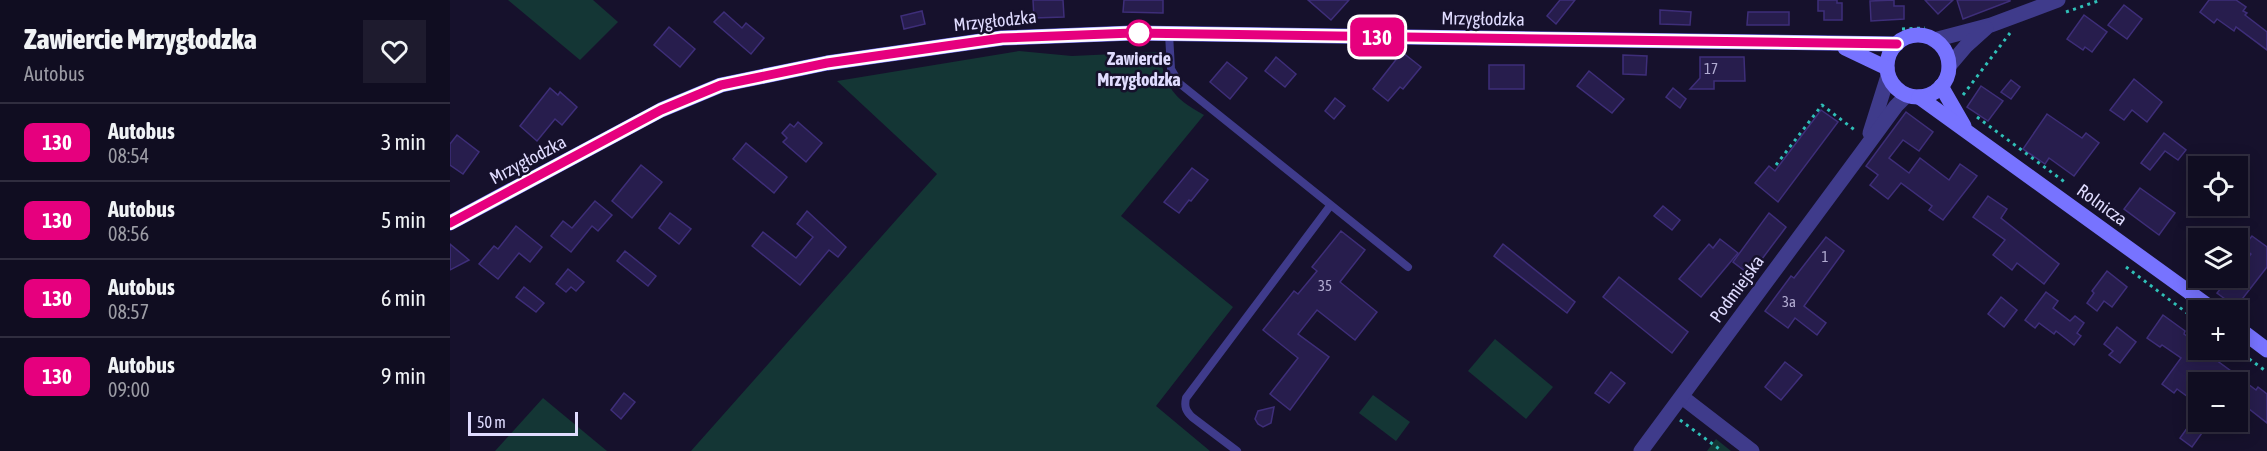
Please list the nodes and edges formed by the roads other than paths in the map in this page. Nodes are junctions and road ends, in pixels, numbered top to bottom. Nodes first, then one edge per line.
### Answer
1 (2057, 8) edge
2 (1991, 25) junction
3 (1169, 34) junction
4 (1931, 34) junction
5 (1897, 37) junction
6 (1833, 44) junction
7 (1949, 66) junction
8 (1887, 72) junction
9 (1941, 87) junction
10 (1913, 96) junction
11 (1967, 131) junction
12 (1863, 151) junction
13 (1330, 206) junction
14 (450, 223) edge
15 (1408, 267) dead end
16 (2200, 300) edge
17 (2248, 336) edge
18 (2267, 350) edge
19 (1682, 397) junction
20 (1237, 451) edge
21 (1641, 451) edge
22 (1752, 451) edge

1 - 2 street
2 - 4 street
2 - 7 street
3 - 6 street, Mrzygłodzka
3 - 13 lane
3 - 14 street, Mrzygłodzka
4 - 5 street
4 - 7 street
5 - 6 street, Mrzygłodzka
5 - 8 street
6 - 8 street, Mrzygłodzka
7 - 9 street
8 - 10 street
8 - 12 street, Podmiejska
9 - 10 street
9 - 11 street, Rolnicza
10 - 11 street, Rolnicza
10 - 12 street, Podmiejska
11 - 16 street, Rolnicza
12 - 19 street, Podmiejska
13 - 15 lane
13 - 20 lane
17 - 18 street
19 - 21 street, Podmiejska
19 - 22 street

